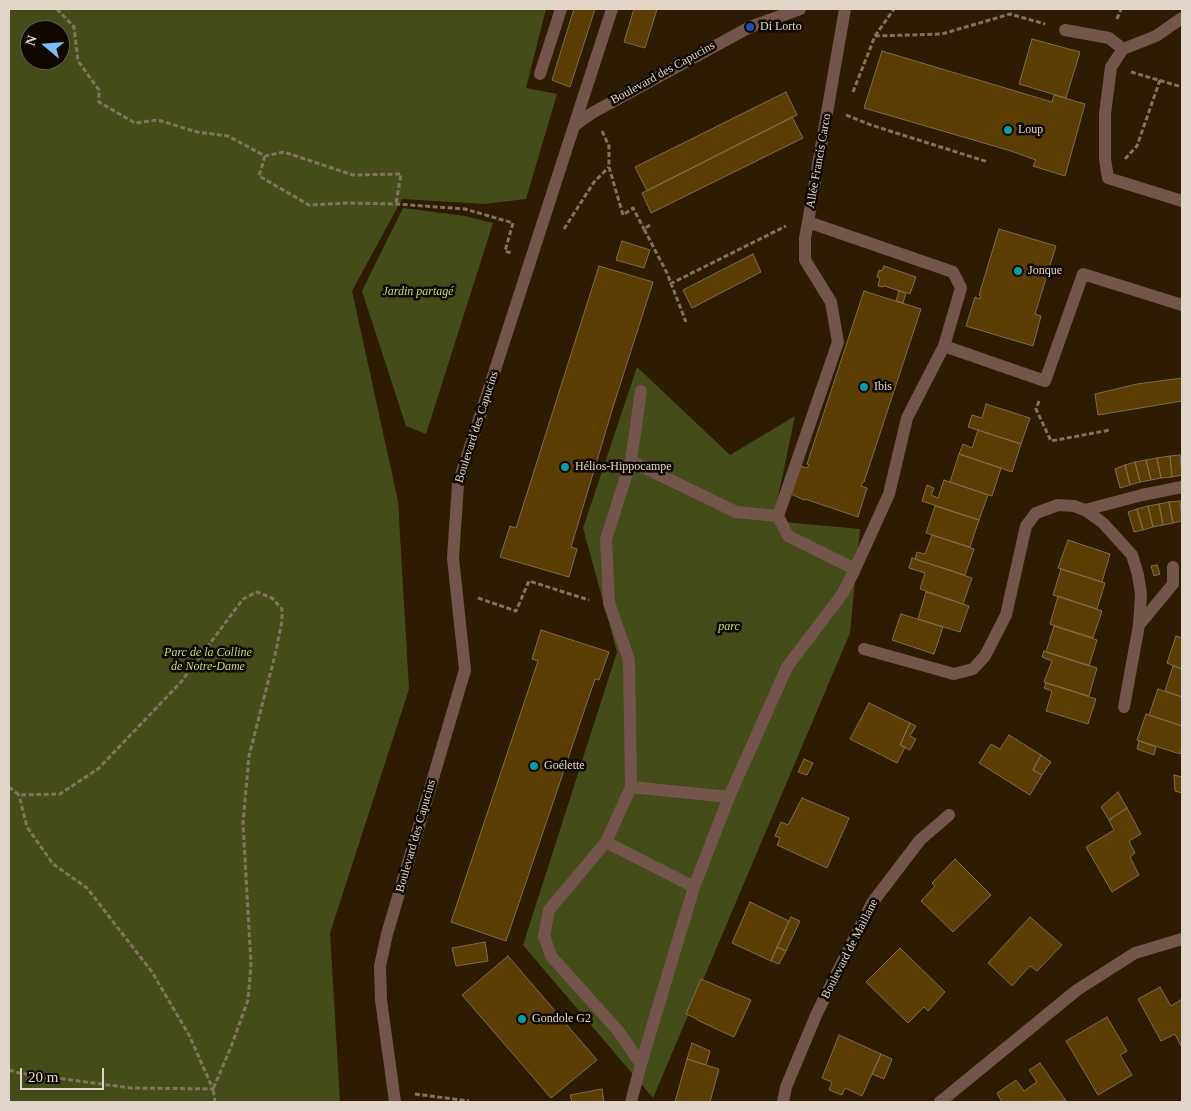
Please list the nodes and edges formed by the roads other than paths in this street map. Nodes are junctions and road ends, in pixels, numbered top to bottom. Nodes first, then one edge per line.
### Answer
1 (561, 9) edge
2 (612, 9) edge
3 (800, 9) edge
4 (845, 9) edge
5 (1182, 18) edge
6 (1065, 30) road end
7 (1123, 49) junction
8 (540, 74) dead end
9 (574, 126) junction
10 (1182, 201) edge
11 (809, 218) junction
12 (1182, 305) edge
13 (944, 346) junction
14 (641, 391) dead end
15 (631, 460) junction
16 (1182, 487) edge
17 (1085, 510) junction
18 (778, 516) junction
19 (1173, 567) dead end
20 (855, 569) junction
21 (1139, 625) junction
22 (864, 649) dead end
23 (1124, 707) dead end
24 (631, 787) junction
25 (729, 798) junction
26 (949, 815) dead end
27 (606, 842) junction
28 (694, 887) junction
29 (1182, 939) edge
30 (641, 1064) junction
31 (395, 1102) edge
32 (631, 1102) edge
33 (783, 1102) edge
34 (940, 1102) edge

1 - 8 street
2 - 9 street
3 - 9 street, Boulevard des Capucins
4 - 11 street, Allée Francis Carco
5 - 7 street
6 - 7 street
7 - 10 street
9 - 31 street, Boulevard des Capucins
11 - 13 street, Allée Francis Carco
11 - 18 street
12 - 13 street
13 - 20 street
14 - 15 street
15 - 18 street
15 - 24 street
16 - 17 street
17 - 21 street
17 - 22 street
18 - 20 street
19 - 21 street
20 - 25 street
21 - 23 street
24 - 25 street
24 - 27 street
25 - 28 street
26 - 33 street, Boulevard de Maillane
27 - 28 street
27 - 30 street
28 - 30 street
29 - 34 street
30 - 32 street

